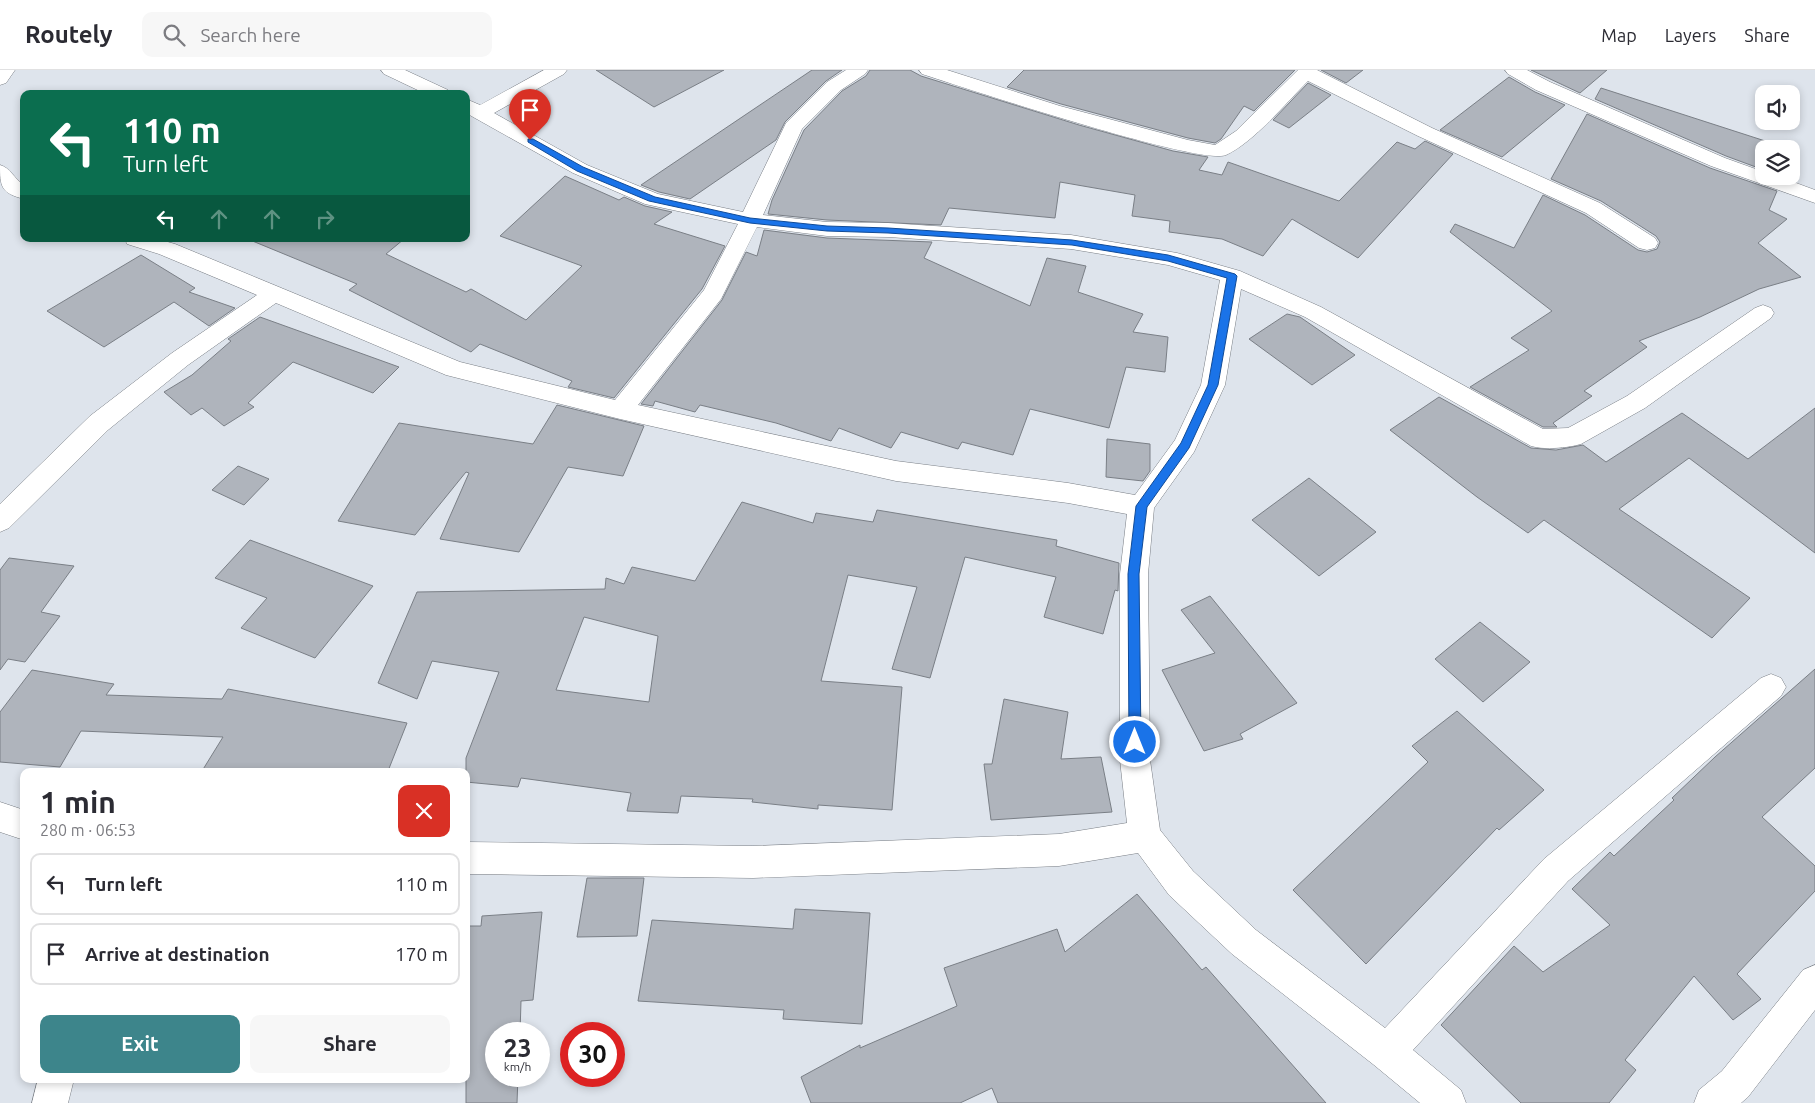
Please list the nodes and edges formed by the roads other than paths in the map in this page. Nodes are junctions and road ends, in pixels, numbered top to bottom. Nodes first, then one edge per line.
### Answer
1 (6, 70) edge
2 (390, 70) edge
3 (558, 70) edge
4 (858, 70) edge
5 (928, 70) edge
6 (1514, 70) edge
7 (1307, 71) edge
8 (0, 79) edge
9 (432, 90) edge
10 (474, 109) edge
11 (0, 170) edge
12 (20, 192) edge
13 (1815, 197) edge
14 (750, 220) junction
15 (145, 242) edge
16 (1647, 243) dead end
17 (1232, 276) junction
18 (274, 294) junction
19 (1763, 313) dead end
20 (620, 410) junction
21 (1141, 506) junction
22 (0, 521) edge
23 (1771, 686) dead end
24 (0, 817) edge
25 (20, 824) edge
26 (1145, 836) junction
27 (470, 858) edge
28 (1815, 982) edge
29 (1387, 1052) junction
30 (55, 1083) edge
31 (50, 1103) edge
32 (1448, 1103) edge
33 (1712, 1103) edge

1 - 8 street
2 - 9 street
3 - 10 street
4 - 14 street
5 - 7 street
6 - 13 street
7 - 16 street
10 - 14 street
11 - 12 street
14 - 17 street
14 - 20 street
15 - 18 street
17 - 19 street
17 - 21 street
18 - 20 street
18 - 22 street
20 - 21 street
21 - 26 street
23 - 29 street
24 - 25 street
26 - 27 street
26 - 29 street
28 - 33 street
29 - 32 street
30 - 31 street

